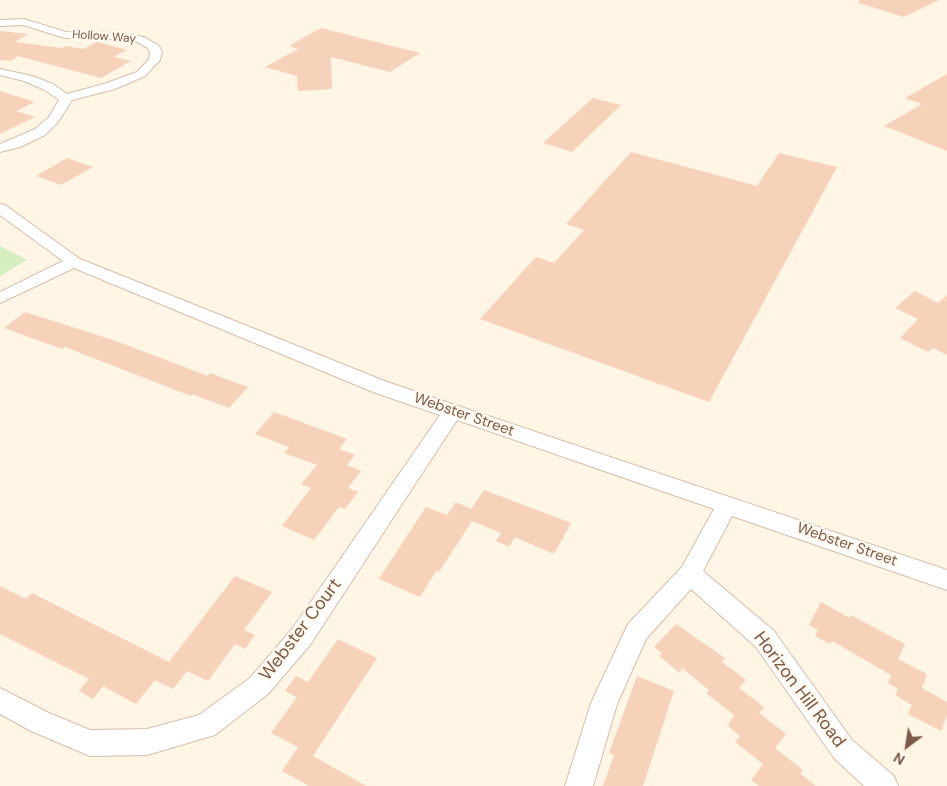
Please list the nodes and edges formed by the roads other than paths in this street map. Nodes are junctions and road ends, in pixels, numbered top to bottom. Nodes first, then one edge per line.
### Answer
1 (0, 22) edge
2 (0, 72) edge
3 (64, 98) junction
4 (0, 148) edge
5 (0, 208) edge
6 (74, 262) junction
7 (0, 298) edge
8 (452, 412) junction
9 (728, 504) junction
10 (690, 574) junction
11 (947, 580) edge
12 (0, 700) edge
13 (579, 786) edge
14 (884, 786) edge

1 - 3 street, Hollow Way
2 - 3 street
3 - 4 street
5 - 6 street, Webster Street
6 - 7 street
6 - 8 street, Webster Street
8 - 9 street, Webster Street
8 - 12 street, Webster Court
9 - 10 street
9 - 11 street, Webster Street
10 - 13 street
10 - 14 street, Horizon Hill Road

